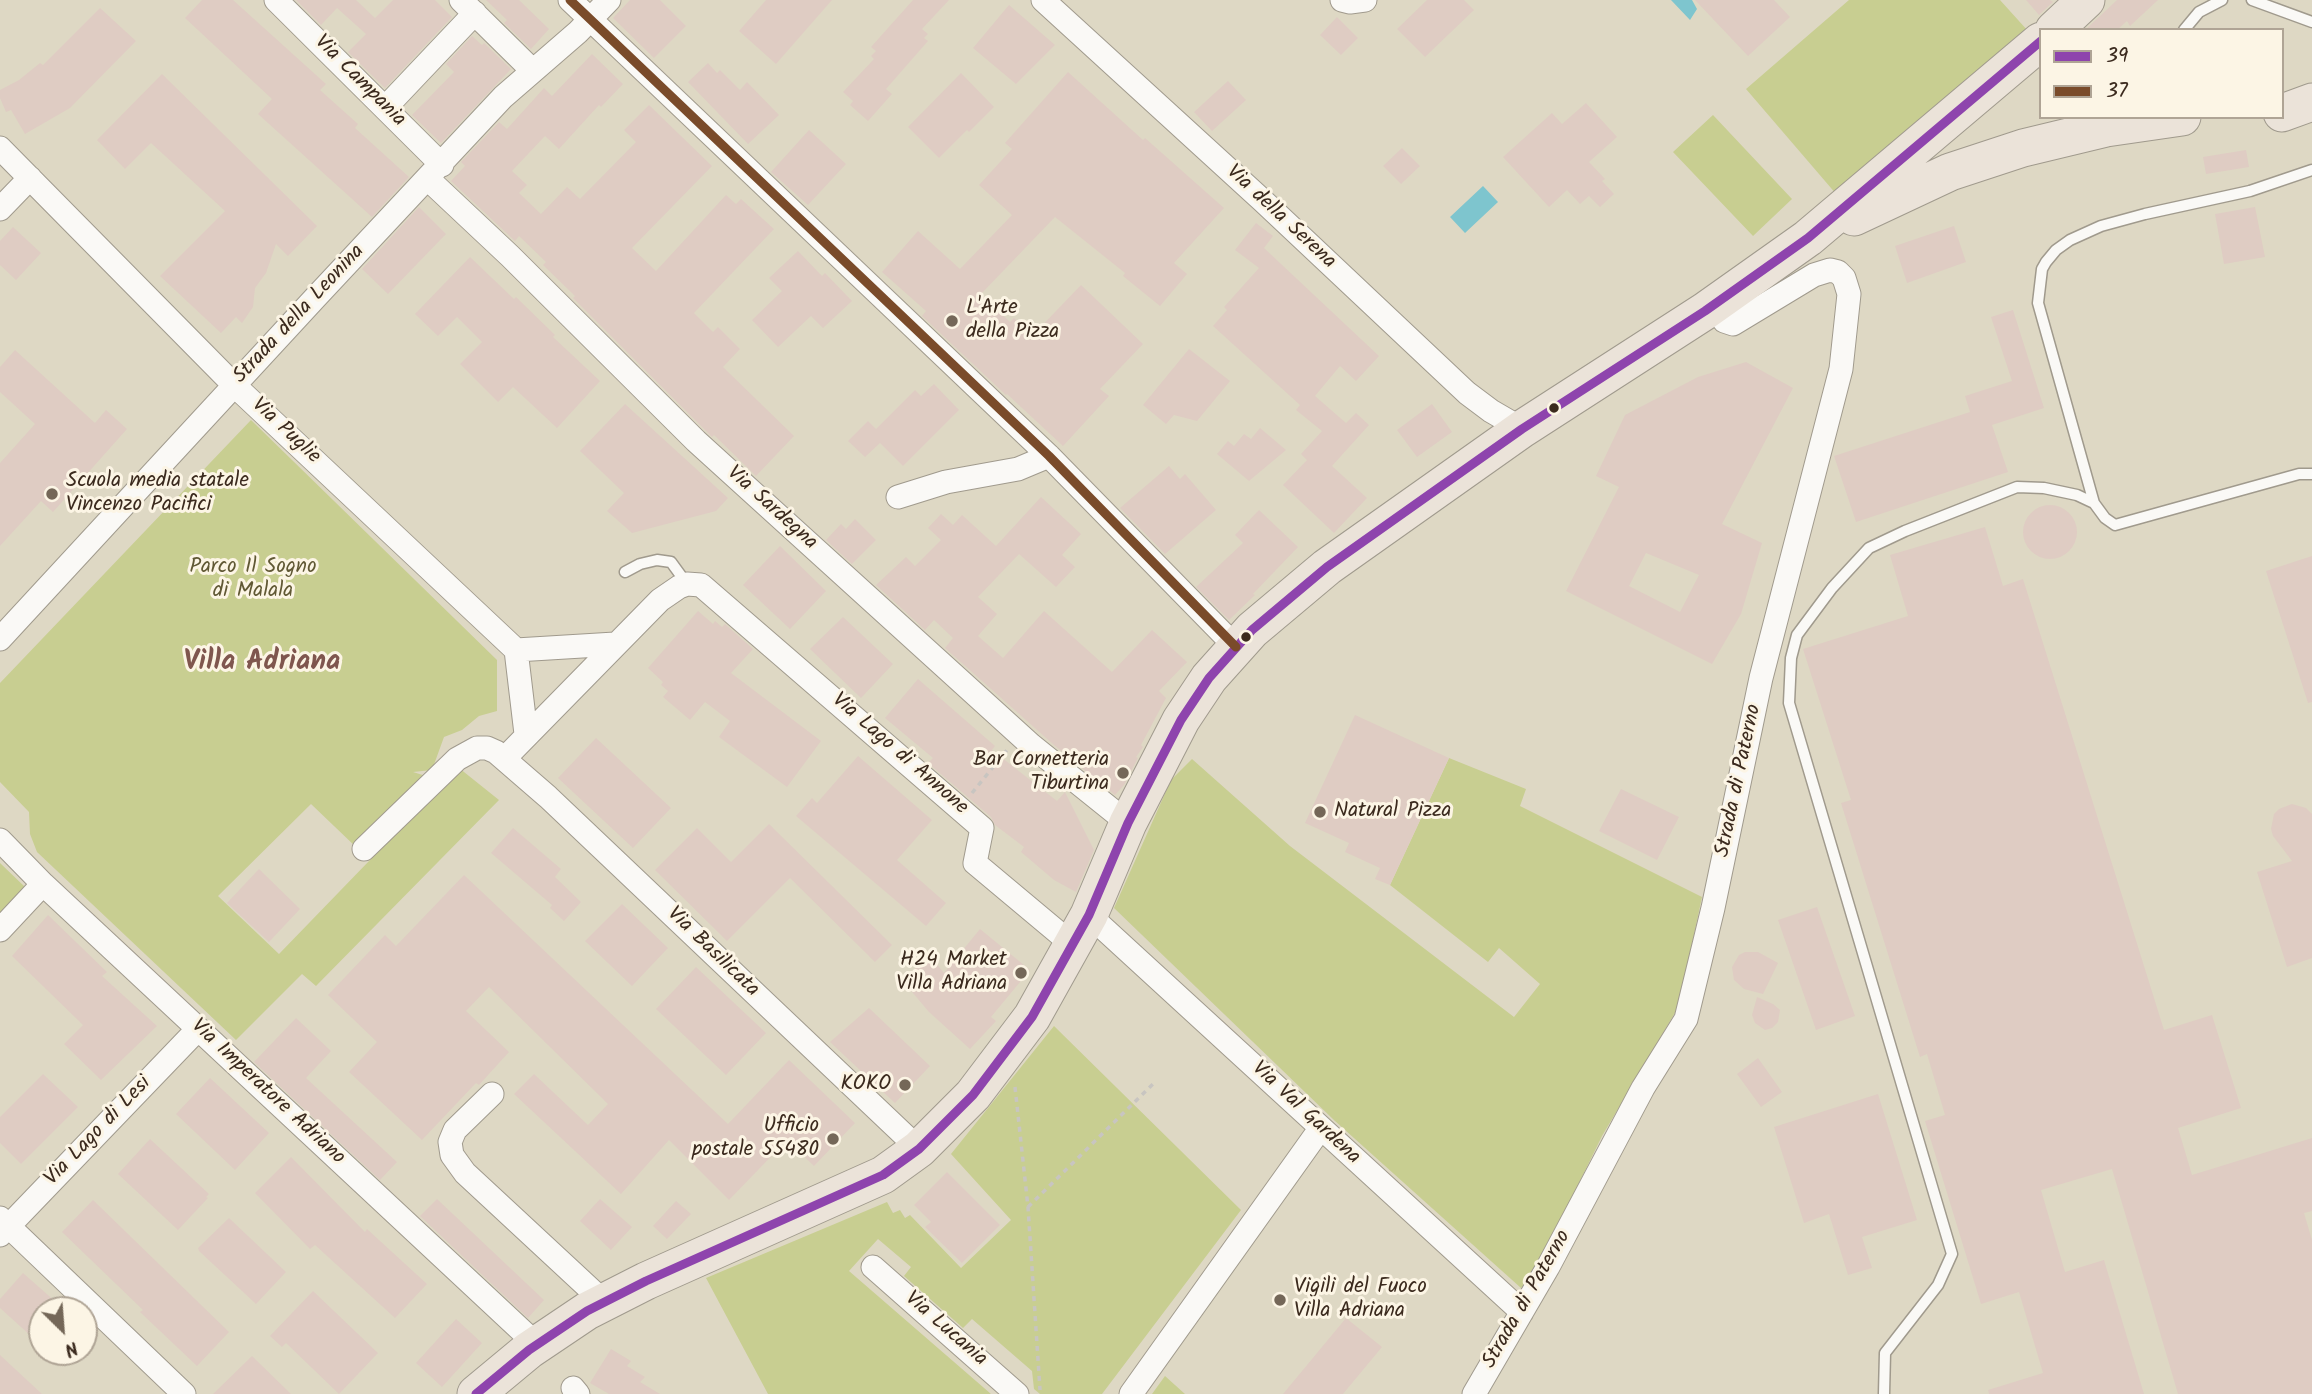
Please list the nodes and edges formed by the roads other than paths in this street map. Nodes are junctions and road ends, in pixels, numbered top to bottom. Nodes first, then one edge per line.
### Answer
1 (276, 0) edge
2 (570, 0) edge
3 (609, 0) edge
4 (1043, 0) edge
5 (1342, 0) edge
6 (1365, 0) edge
7 (2086, 0) edge
8 (2222, 0) edge
9 (2252, 0) edge
10 (468, 7) edge
11 (591, 21) junction
12 (2312, 22) edge
13 (2055, 28) edge
14 (2186, 28) edge
15 (2039, 43) edge
16 (533, 71) junction
17 (2312, 102) edge
18 (385, 108) junction
19 (2284, 113) edge
20 (2284, 114) edge
21 (2166, 119) edge
22 (2312, 119) edge
23 (1934, 132) junction
24 (0, 148) edge
25 (2312, 170) edge
26 (435, 172) junction
27 (1950, 172) junction
28 (30, 178) junction
29 (0, 209) edge
30 (1808, 238) junction
31 (1714, 304) junction
32 (234, 385) junction
33 (1522, 429) junction
34 (1049, 456) junction
35 (2312, 474) edge
36 (898, 497) dead end
37 (2094, 503) junction
38 (625, 572) dead end
39 (687, 584) junction
40 (0, 639) edge
41 (615, 644) junction
42 (1236, 647) junction
43 (516, 650) junction
44 (526, 734) junction
45 (505, 758) junction
46 (1128, 823) junction
47 (0, 840) edge
48 (364, 849) dead end
49 (43, 884) junction
50 (0, 930) edge
51 (1081, 930) junction
52 (198, 1029) junction
53 (492, 1094) dead end
54 (1320, 1129) junction
55 (919, 1149) junction
56 (3, 1226) edge
57 (873, 1267) dead end
58 (604, 1302) junction
59 (1522, 1312) junction
60 (536, 1344) junction
61 (184, 1394) edge
62 (477, 1394) edge
63 (1017, 1394) edge
64 (1131, 1394) edge
65 (1474, 1394) edge
66 (1884, 1394) edge

1 - 18 street, Via Campania
2 - 11 street
3 - 11 street, Strada della Leonina
4 - 33 street, Via della Serena
5 - 6 street
7 - 13 main road
8 - 14 lane
9 - 12 lane
10 - 16 street
10 - 18 street
11 - 16 street, Strada della Leonina
11 - 34 street
15 - 23 main road
16 - 26 street, Strada della Leonina
17 - 19 main road
18 - 26 street, Via Campania
20 - 22 main road
21 - 27 main road
23 - 27 main road
23 - 30 main road
24 - 28 street, Via Puglie
25 - 37 lane
26 - 32 street, Strada della Leonina
26 - 46 street, Via Sardegna
27 - 30 main road
28 - 29 street
28 - 32 street, Via Puglie
30 - 31 main road
31 - 33 main road
31 - 59 street, Strada di Paterno
32 - 40 street, Strada della Leonina
32 - 43 street, Via Puglie
33 - 42 main road
34 - 36 street
34 - 42 street
35 - 37 lane
37 - 66 lane
38 - 39 lane
39 - 41 street
39 - 51 street, Via Lago di Annone
41 - 43 street
41 - 44 street
42 - 46 main road
43 - 44 street
44 - 45 street
45 - 48 street
45 - 55 street, Via Basilicata
46 - 51 main road
47 - 49 street, Via Imperatore Adriano
49 - 50 street
49 - 52 street, Via Imperatore Adriano
51 - 54 street, Via Val Gardena
51 - 55 main road
52 - 56 street, Via Lago di Lesi
52 - 60 street, Via Imperatore Adriano
53 - 58 street
54 - 59 street, Via Val Gardena
54 - 64 street
55 - 58 main road
56 - 61 street
57 - 63 street, Via Lucania
58 - 60 main road
59 - 65 street, Strada di Paterno
60 - 62 main road

